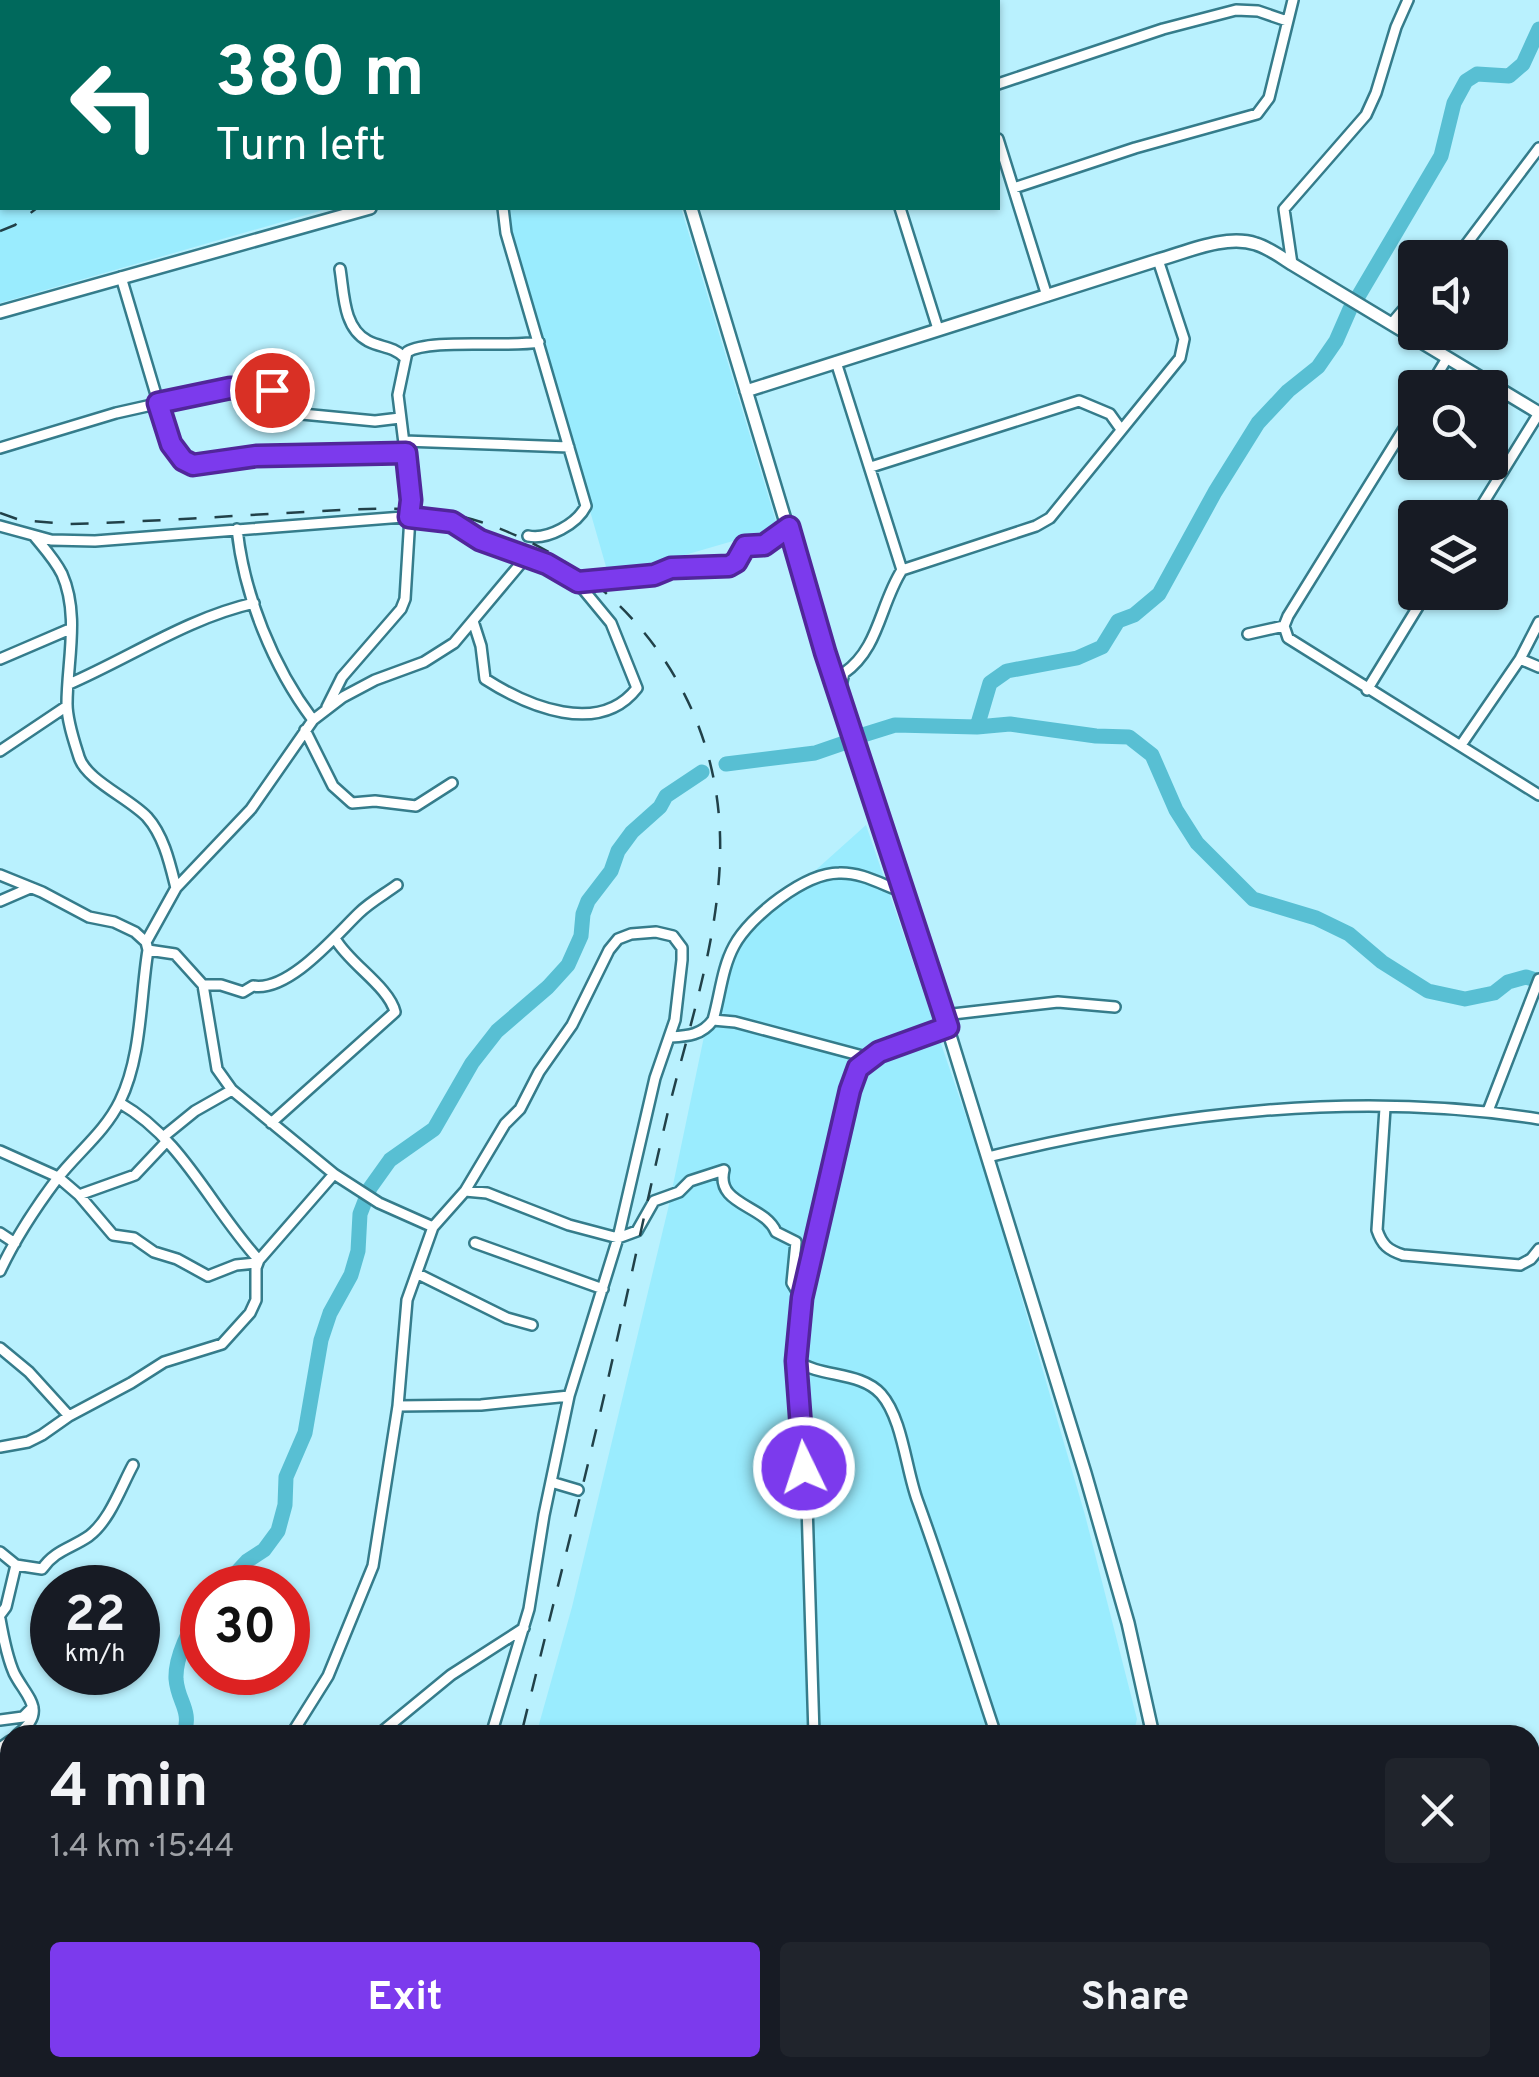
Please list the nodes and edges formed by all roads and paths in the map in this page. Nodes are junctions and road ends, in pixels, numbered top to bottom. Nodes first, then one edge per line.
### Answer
1 (1293, 0) edge
2 (1408, 0) edge
3 (1286, 21) junction
4 (1000, 83) edge
5 (1000, 145) edge
6 (1539, 148) edge
7 (1014, 188) junction
8 (363, 210) edge
9 (503, 210) edge
10 (692, 210) edge
11 (901, 210) edge
12 (1470, 240) edge
13 (1158, 260) junction
14 (1292, 264) junction
15 (340, 268) dead end
16 (121, 277) junction
17 (1046, 296) junction
18 (0, 312) edge
19 (1398, 316) edge
20 (1392, 323) junction
21 (938, 329) junction
22 (539, 342) junction
23 (404, 357) junction
24 (1446, 360) junction
25 (836, 362) junction
26 (1440, 370) edge
27 (295, 392) dead end
28 (746, 392) junction
29 (158, 403) junction
30 (1539, 413) edge
31 (302, 414) dead end
32 (400, 418) junction
33 (1120, 428) junction
34 (1398, 438) edge
35 (404, 441) junction
36 (0, 448) edge
37 (569, 448) junction
38 (406, 453) junction
39 (871, 467) junction
40 (1485, 500) edge
41 (409, 517) junction
42 (0, 526) edge
43 (789, 527) junction
44 (237, 530) junction
45 (34, 536) junction
46 (528, 536) dead end
47 (528, 556) junction
48 (902, 570) junction
49 (578, 582) junction
50 (254, 603) junction
51 (1417, 610) edge
52 (473, 621) junction
53 (1539, 622) edge
54 (1284, 626) junction
55 (70, 629) junction
56 (1248, 634) dead end
57 (0, 659) edge
58 (1520, 659) junction
59 (1539, 667) edge
60 (69, 684) junction
61 (1367, 690) junction
62 (839, 695) junction
63 (67, 706) junction
64 (328, 707) junction
65 (313, 720) junction
66 (305, 730) junction
67 (1461, 744) junction
68 (0, 751) edge
69 (452, 783) dead end
70 (1539, 794) edge
71 (0, 875) edge
72 (397, 885) dead end
73 (30, 888) junction
74 (176, 888) junction
75 (906, 893) junction
76 (0, 901) edge
77 (336, 940) junction
78 (147, 946) junction
79 (1539, 979) edge
80 (203, 985) junction
81 (1114, 1007) dead end
82 (712, 1020) junction
83 (946, 1021) junction
84 (671, 1038) junction
85 (870, 1058) junction
86 (232, 1090) junction
87 (120, 1103) junction
88 (1385, 1108) junction
89 (1488, 1111) junction
90 (1539, 1119) edge
91 (272, 1122) junction
92 (165, 1140) junction
93 (0, 1151) edge
94 (988, 1156) junction
95 (334, 1174) junction
96 (58, 1177) junction
97 (465, 1192) junction
98 (79, 1195) junction
99 (433, 1227) junction
100 (0, 1233) edge
101 (618, 1238) junction
102 (16, 1242) junction
103 (475, 1243) dead end
104 (1539, 1248) edge
105 (258, 1261) junction
106 (0, 1270) edge
107 (418, 1274) junction
108 (603, 1290) junction
109 (802, 1298) junction
110 (532, 1325) dead end
111 (0, 1348) edge
112 (796, 1361) junction
113 (569, 1396) junction
114 (398, 1406) junction
115 (68, 1416) junction
116 (0, 1447) edge
117 (132, 1465) dead end
118 (551, 1482) junction
119 (578, 1490) dead end
120 (0, 1552) edge
121 (16, 1565) junction
122 (0, 1617) edge
123 (524, 1628) junction
124 (34, 1707) junction
125 (0, 1720) edge
126 (26, 1725) edge
127 (297, 1725) edge
128 (390, 1725) edge
129 (494, 1725) edge
130 (814, 1725) edge
131 (993, 1725) edge
132 (1151, 1725) edge

1 - 3 street
2 - 14 street
3 - 4 street
3 - 7 street
5 - 7 street
6 - 12 street
7 - 17 street
8 - 16 main road
9 - 22 street
10 - 28 main road
11 - 21 street
13 - 14 main road
13 - 17 main road
13 - 33 street
14 - 20 main road
15 - 23 street
16 - 18 main road
16 - 29 street
17 - 21 main road
19 - 20 street
20 - 24 main road
21 - 25 main road
22 - 23 street
22 - 37 street
23 - 32 street
24 - 26 street
24 - 30 main road
25 - 28 main road
25 - 39 street
27 - 29 street
28 - 43 main road
29 - 36 street
29 - 38 street
30 - 40 street
31 - 32 street
32 - 35 street
33 - 39 street
33 - 48 street
34 - 54 street
35 - 37 street
35 - 38 street
37 - 46 street
38 - 41 street
39 - 48 street
41 - 44 street
41 - 47 street
41 - 64 street
42 - 45 street
43 - 49 street
43 - 62 main road
44 - 45 street
44 - 50 street
45 - 55 street
47 - 49 street
47 - 52 street
48 - 62 street
49 - 52 street
50 - 60 street
50 - 65 street
51 - 61 street
52 - 64 street
53 - 58 street
54 - 56 street
54 - 61 street
55 - 57 street
55 - 60 street
58 - 59 street
58 - 67 street
60 - 63 street
61 - 67 street
62 - 75 main road
63 - 68 street
63 - 74 street
64 - 65 street
65 - 66 street
66 - 69 street
66 - 74 street
67 - 70 street
71 - 73 street
72 - 77 street
73 - 76 street
73 - 78 street
74 - 78 street
75 - 82 street
75 - 83 main road
77 - 80 street
77 - 91 street
78 - 80 street
78 - 87 street
79 - 89 street
80 - 86 street
81 - 83 street
82 - 84 street
82 - 85 street
83 - 85 street
83 - 94 main road
84 - 97 street
84 - 101 street
85 - 109 street
86 - 91 street
86 - 92 street
87 - 92 street
87 - 96 street
88 - 89 street
88 - 94 street
88 - 104 street
89 - 90 street
91 - 95 street
92 - 98 street
92 - 105 street
93 - 96 street
94 - 132 main road
95 - 99 street
95 - 105 street
96 - 98 street
96 - 102 street
97 - 99 street
97 - 101 street
98 - 105 street
99 - 107 street
100 - 102 street
101 - 108 street
101 - 109 street
102 - 106 street
103 - 108 street
105 - 115 street
107 - 110 street
107 - 114 street
108 - 113 street
109 - 112 street
111 - 115 street
112 - 130 street
112 - 131 street
113 - 114 street
113 - 118 street
114 - 127 street
115 - 116 street
117 - 121 street
118 - 119 street
118 - 123 street
120 - 121 street
121 - 122 street
122 - 124 street
123 - 128 street
123 - 129 street
124 - 125 street
124 - 126 street

